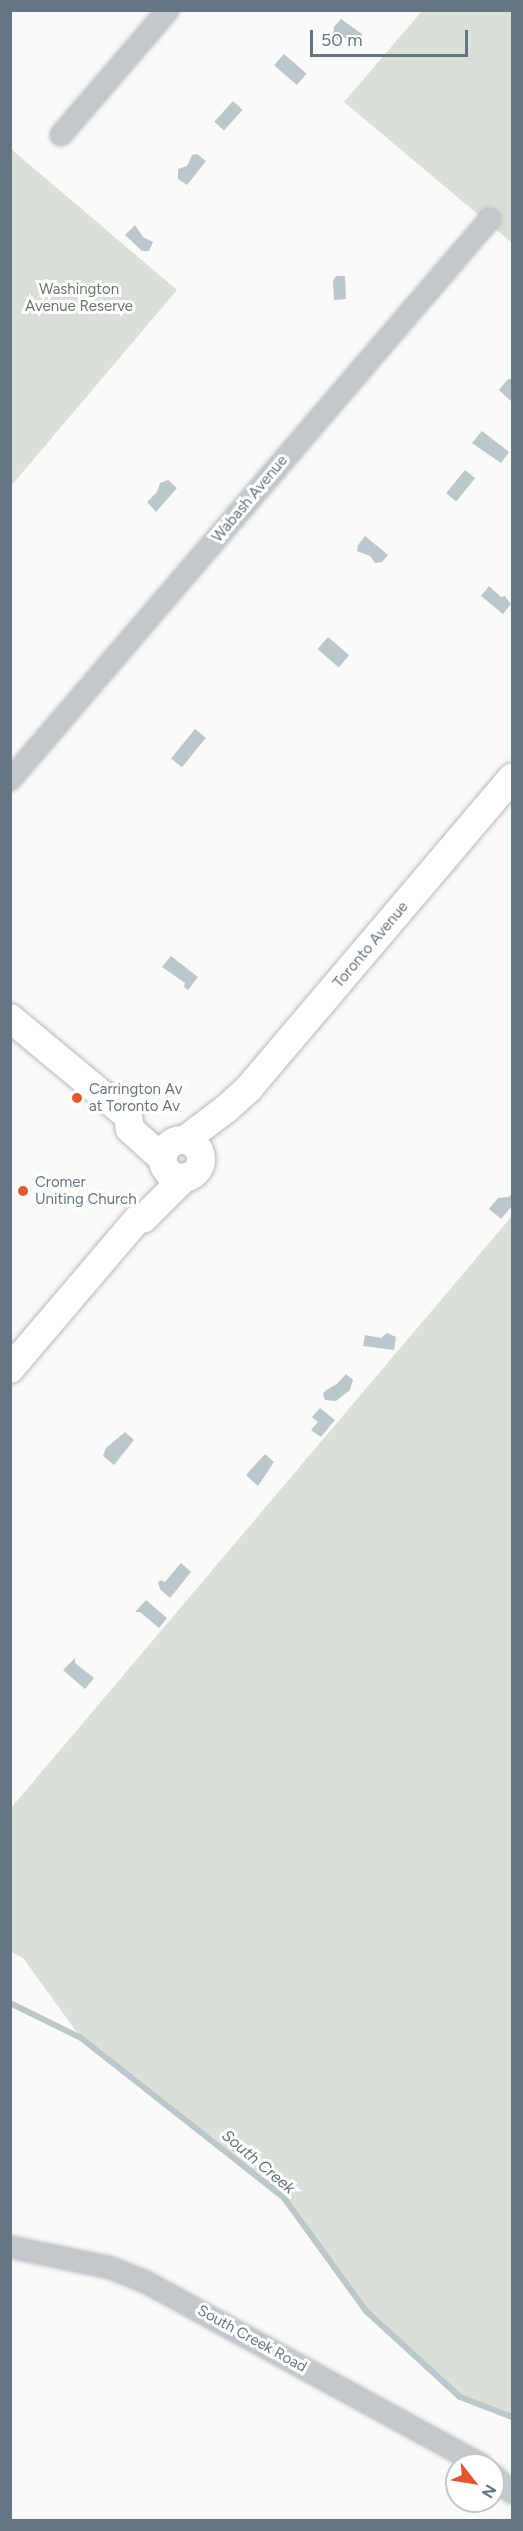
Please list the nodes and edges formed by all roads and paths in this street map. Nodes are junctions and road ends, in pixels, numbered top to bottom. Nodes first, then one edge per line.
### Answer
1 (168, 10) edge
2 (61, 135) dead end
3 (490, 219) dead end
4 (513, 778) edge
5 (10, 780) edge
6 (10, 1018) edge
7 (179, 1156) junction
8 (10, 1369) edge
9 (10, 2247) edge
10 (459, 2453) edge

1 - 2 street
3 - 5 street, Wabash Avenue
4 - 7 street, Toronto Avenue
6 - 7 street
7 - 8 street, Toronto Avenue
9 - 10 street, South Creek Road

